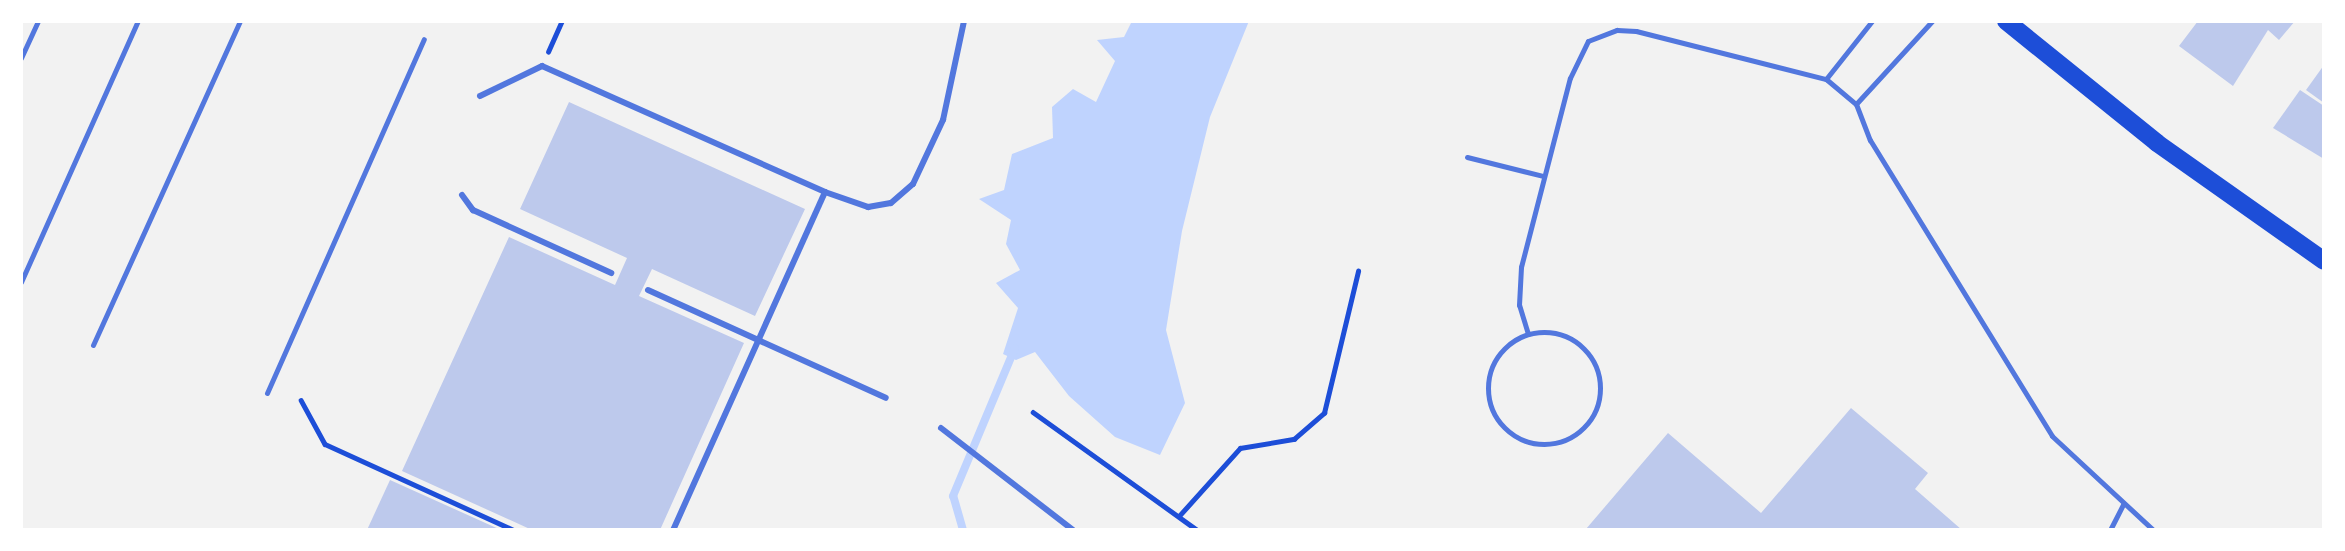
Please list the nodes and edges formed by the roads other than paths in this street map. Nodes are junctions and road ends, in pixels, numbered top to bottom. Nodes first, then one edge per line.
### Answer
1 (38, 21) edge
2 (138, 21) edge
3 (240, 21) edge
4 (964, 21) edge
5 (1872, 21) edge
6 (1931, 21) edge
7 (2006, 21) edge
8 (424, 39) dead end
9 (21, 58) edge
10 (1826, 79) junction
11 (480, 96) dead end
12 (1856, 104) junction
13 (1467, 157) dead end
14 (1542, 176) junction
15 (825, 192) junction
16 (462, 195) dead end
17 (2324, 261) edge
18 (611, 273) dead end
19 (21, 282) edge
20 (648, 290) dead end
21 (1528, 334) junction
22 (759, 342) junction
23 (93, 345) dead end
24 (267, 393) dead end
25 (886, 398) dead end
26 (941, 428) dead end
27 (2123, 504) junction
28 (673, 530) edge
29 (1073, 530) edge
30 (2110, 530) edge
31 (2153, 530) edge

1 - 9 lane
2 - 19 lane
3 - 23 lane
4 - 15 street
5 - 10 lane
6 - 12 lane
7 - 17 main road
8 - 24 lane
10 - 12 lane
10 - 14 lane
11 - 15 street
12 - 27 lane
13 - 14 lane
14 - 21 lane
15 - 22 street
16 - 18 street
20 - 22 street
21 - 21 lane
22 - 25 street
22 - 28 street
26 - 29 street
27 - 30 lane
27 - 31 lane

